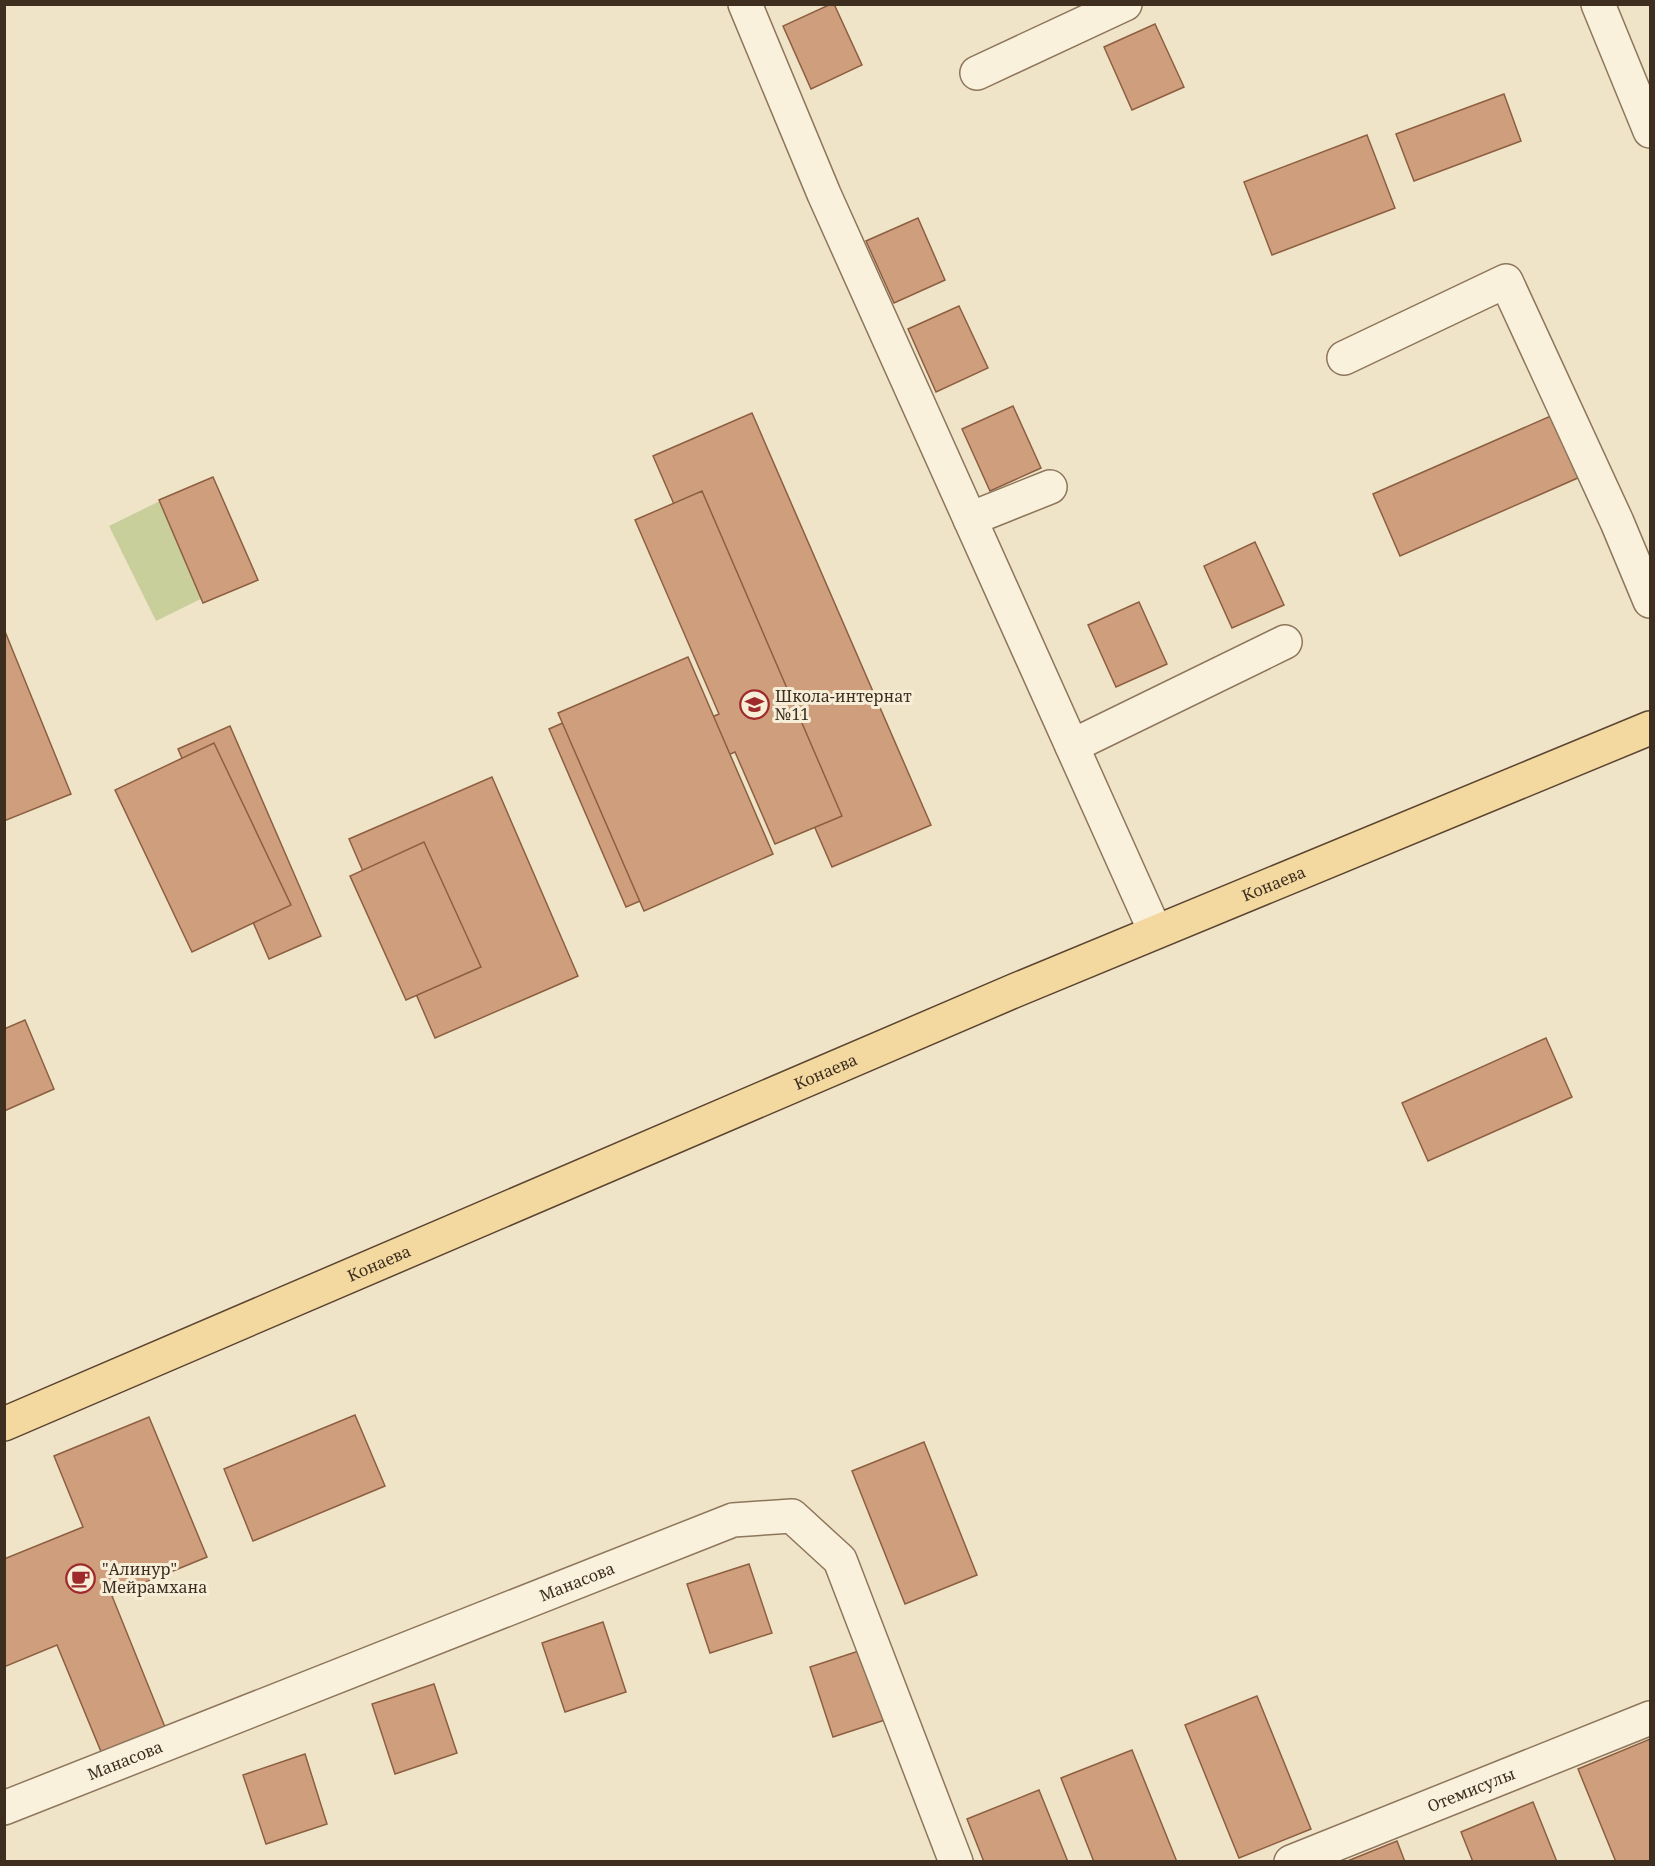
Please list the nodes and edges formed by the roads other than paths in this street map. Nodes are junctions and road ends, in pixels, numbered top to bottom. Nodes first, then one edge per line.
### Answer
1 (745, 4) edge
2 (1125, 4) edge
3 (1598, 4) edge
4 (977, 73) dead end
5 (1650, 131) edge
6 (1344, 358) dead end
7 (1050, 487) dead end
8 (970, 519) junction
9 (1650, 601) edge
10 (1285, 642) dead end
11 (1650, 728) edge
12 (1071, 746) junction
13 (1155, 931) junction
14 (4, 1424) edge
15 (1650, 1718) edge
16 (4, 1808) edge
17 (956, 1862) edge
18 (1290, 1862) edge

1 - 8 street
2 - 4 street
3 - 5 street
6 - 9 street
7 - 8 street
8 - 12 street
10 - 12 street
11 - 13 main road, Конаева
12 - 13 street
13 - 14 main road, Конаева
15 - 18 street, Отемисулы
16 - 17 street, Манасова

